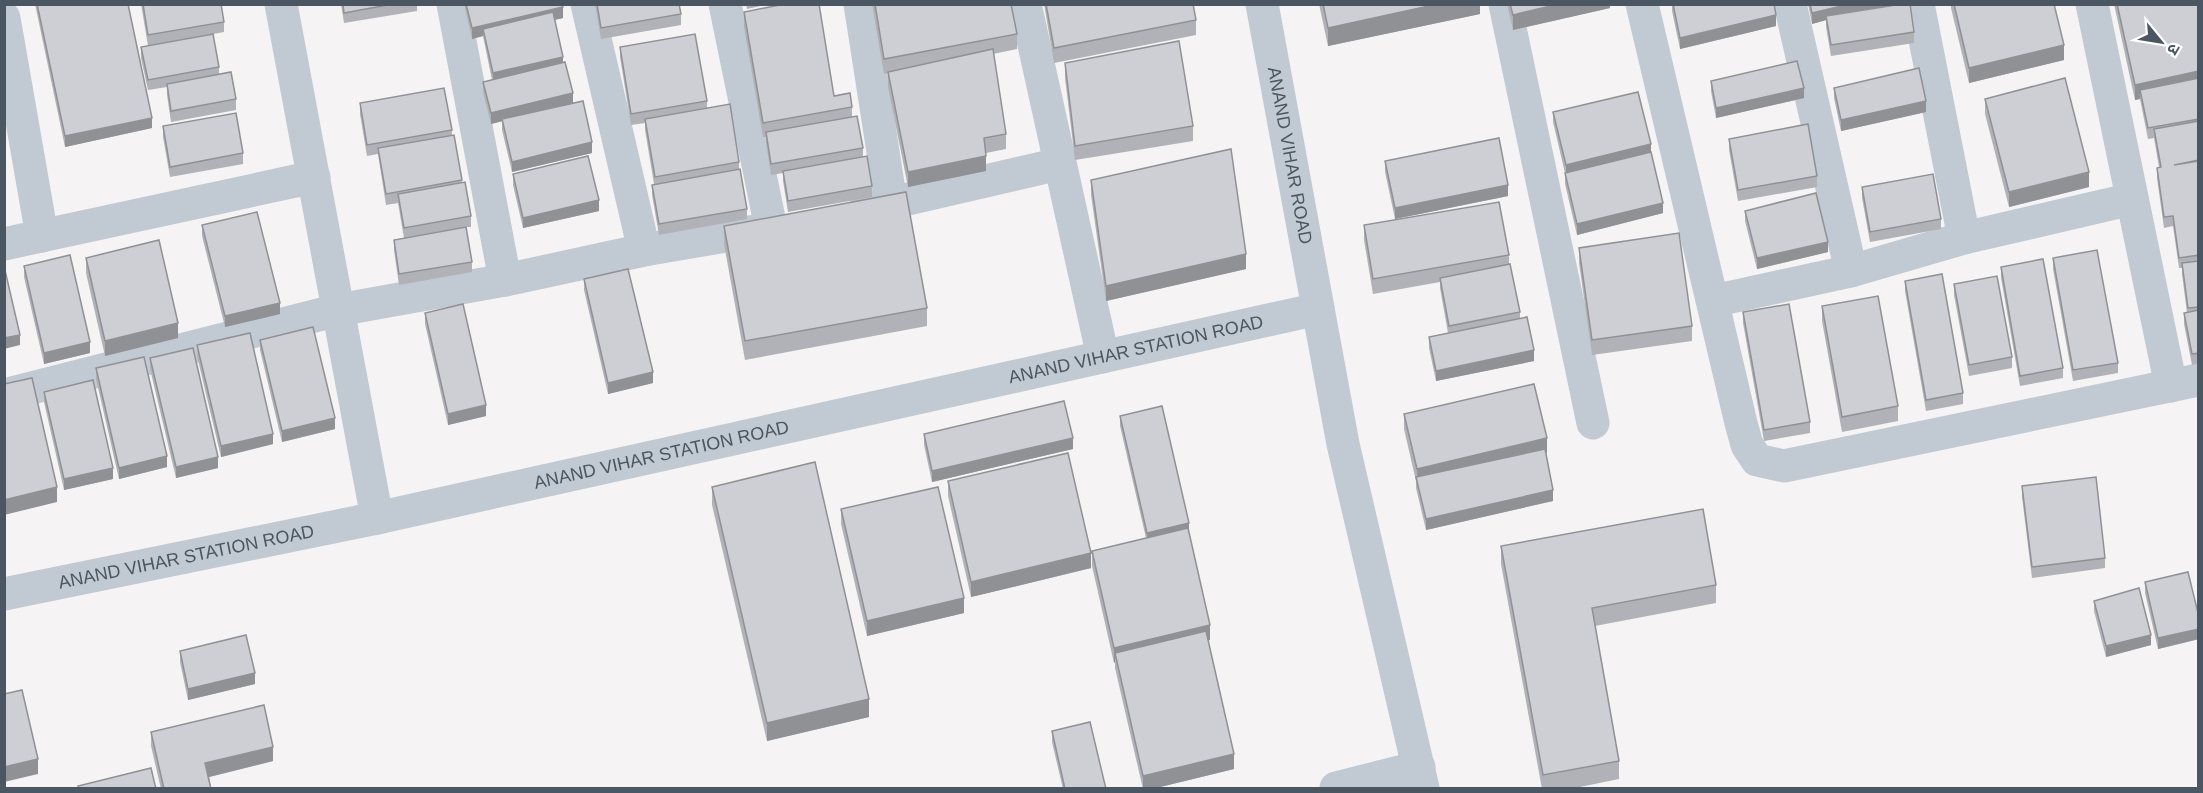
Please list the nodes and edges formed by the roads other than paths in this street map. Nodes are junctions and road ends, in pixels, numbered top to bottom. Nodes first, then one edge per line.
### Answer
1 (281, 4) edge
2 (453, 4) edge
3 (587, 4) edge
4 (726, 4) edge
5 (860, 4) edge
6 (1025, 4) edge
7 (1262, 4) edge
8 (1505, 4) edge
9 (1642, 4) edge
10 (1790, 4) edge
11 (1918, 4) edge
12 (2092, 4) edge
13 (4, 18) edge
14 (16, 147) edge
15 (1059, 165) junction
16 (314, 177) junction
17 (2132, 199) junction
18 (891, 203) junction
19 (835, 216) edge
20 (42, 236) junction
21 (1964, 238) junction
22 (4, 244) edge
23 (644, 250) junction
24 (1851, 271) junction
25 (505, 280) junction
26 (1713, 301) junction
27 (1318, 309) junction
28 (338, 310) junction
29 (1103, 357) junction
30 (2185, 383) edge
31 (4, 395) edge
32 (1593, 423) dead end
33 (377, 518) junction
34 (4, 594) edge
35 (1421, 778) edge
36 (1336, 789) edge

1 - 16 street
2 - 25 street
3 - 23 street
4 - 23 street
5 - 18 street
6 - 15 street
7 - 27 street, ANAND VIHAR ROAD
8 - 32 street
9 - 26 street
10 - 24 street
11 - 21 street
12 - 17 street
13 - 14 street
14 - 20 street
15 - 18 street
15 - 29 street
16 - 20 street
16 - 28 street
17 - 21 street
17 - 30 street
18 - 19 street
20 - 22 street
21 - 24 street
23 - 25 street
24 - 26 street
25 - 28 street
26 - 30 street
27 - 29 street, ANAND VIHAR STATION ROAD
27 - 35 street, ANAND VIHAR ROAD
28 - 31 street
28 - 33 street
29 - 33 street, ANAND VIHAR STATION ROAD
33 - 34 street, ANAND VIHAR STATION ROAD
35 - 36 street

